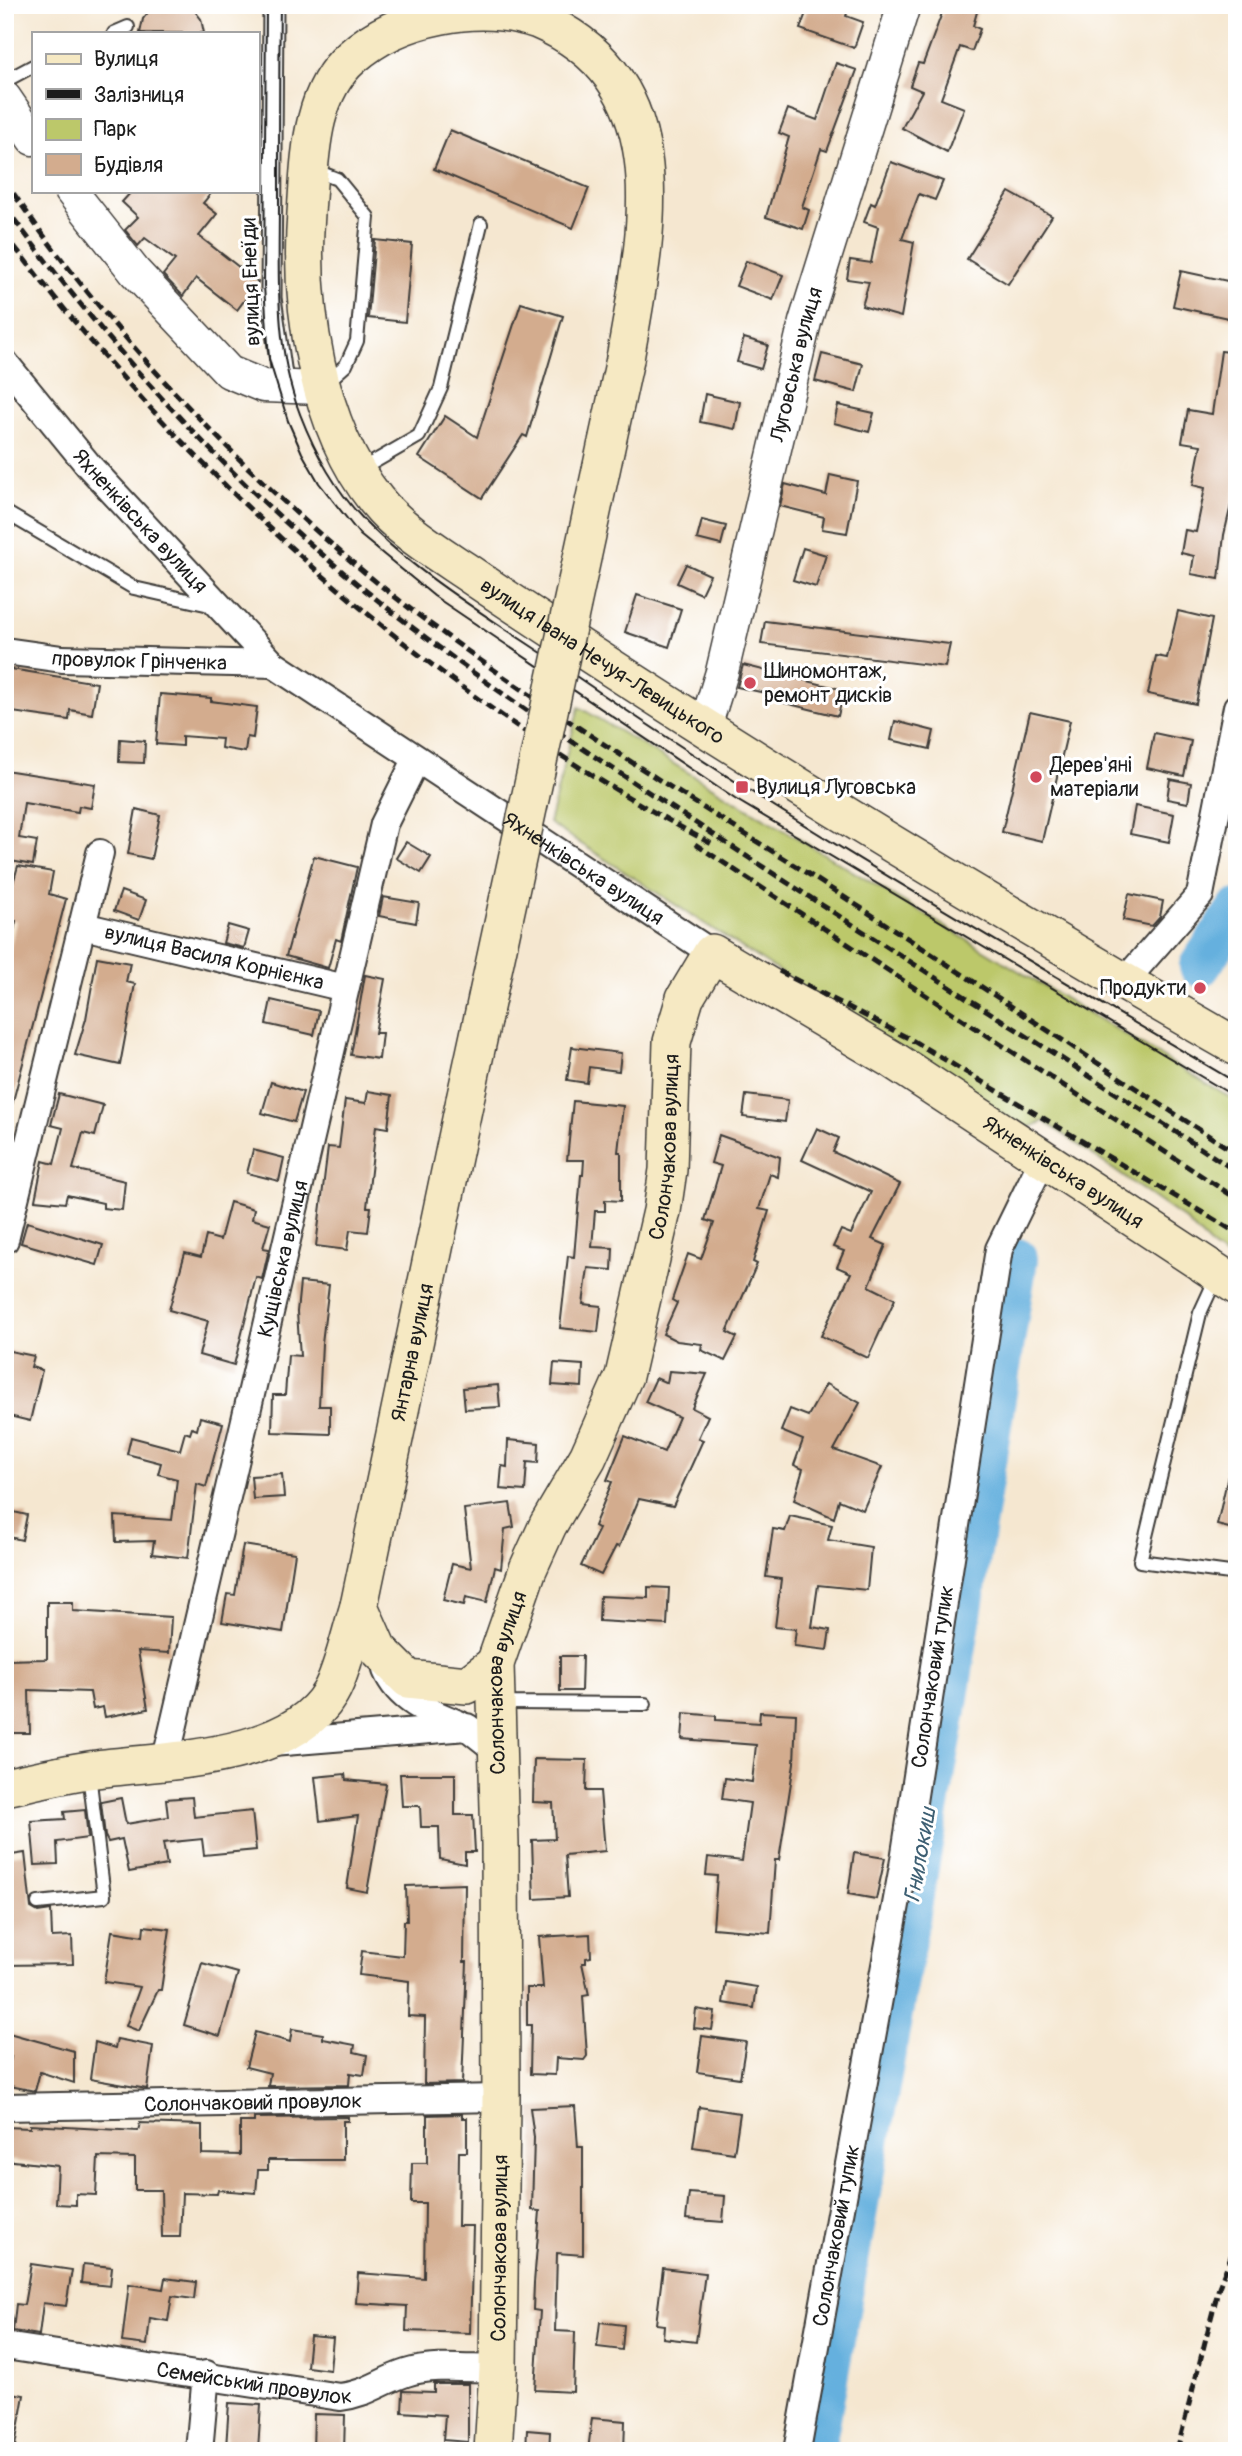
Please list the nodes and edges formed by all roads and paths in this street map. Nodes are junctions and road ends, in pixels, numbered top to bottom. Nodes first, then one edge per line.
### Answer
1 (273, 5) edge
2 (904, 5) edge
3 (431, 12) edge
4 (560, 15) dead end
5 (128, 27) dead end
6 (116, 32) edge
7 (588, 51) junction
8 (32, 67) edge
9 (5, 81) edge
10 (5, 98) edge
11 (32, 138) edge
12 (309, 169) junction
13 (72, 192) edge
14 (481, 224) dead end
15 (625, 359) joint
16 (5, 363) edge
17 (321, 388) junction
18 (284, 389) junction
19 (356, 472) junction
20 (5, 512) edge
21 (222, 608) junction
22 (5, 651) edge
23 (273, 664) junction
24 (1237, 707) edge
25 (705, 727) junction
26 (416, 760) junction
27 (100, 853) dead end
28 (83, 926) junction
29 (712, 953) junction
30 (1124, 982) junction
31 (345, 988) junction
32 (1237, 1047) edge
33 (1043, 1159) junction
34 (5, 1240) edge
35 (1227, 1279) edge
36 (1237, 1574) edge
37 (359, 1606) junction
38 (378, 1649) junction
39 (495, 1664) junction
40 (645, 1704) dead end
41 (467, 1727) junction
42 (253, 1745) junction
43 (495, 1749) junction
44 (165, 1763) junction
45 (89, 1770) junction
46 (5, 1787) edge
47 (38, 1903) dead end
48 (501, 2098) junction
49 (5, 2107) edge
50 (5, 2346) edge
51 (498, 2369) junction
52 (206, 2374) junction
53 (199, 2451) edge
54 (493, 2451) edge
55 (797, 2451) edge

1 - 18 street, вулиця Енеїди
2 - 25 street, Луговська вулиця
3 - 7 main road, вулиця Івана Нечуя-Левицького
3 - 12 main road, вулиця Івана Нечуя-Левицького
4 - 7 lane
5 - 6 lane
7 - 15 main road, вулиця Івана Нечуя-Левицького
8 - 9 lane
10 - 11 street
12 - 17 main road, вулиця Івана Нечуя-Левицького
12 - 17 lane
13 - 18 street
14 - 19 lane
15 - 37 main road, Янтарна вулиця, bridge
16 - 21 street, Яхненківська вулиця
17 - 18 street
17 - 19 main road, вулиця Івана Нечуя-Левицького
19 - 25 main road, вулиця Івана Нечуя-Левицького
20 - 21 lane
21 - 23 street, Яхненківська вулиця
22 - 23 street, провулок Грінченка
23 - 26 street, Яхненківська вулиця
24 - 30 street
25 - 30 main road, вулиця Івана Нечуя-Левицького
26 - 29 street, Яхненківська вулиця
26 - 31 street, Кущівська вулиця
27 - 28 street, вулиця Василя Корнієнка
28 - 31 street, вулиця Василя Корнієнка
28 - 34 street, вулиця Василя Корнієнка
29 - 33 main road, Яхненківська вулиця
29 - 39 main road, Солончакова вулиця
30 - 32 main road, вулиця Івана Нечуя-Левицького
31 - 44 street, Кущівська вулиця
33 - 35 main road, Яхненківська вулиця
33 - 55 street, Солончаковий тупик
35 - 36 lane
37 - 38 main road
37 - 42 main road, Янтарна вулиця
38 - 39 main road
38 - 41 street
39 - 40 lane
39 - 43 main road, Солончакова вулиця
41 - 42 street
41 - 43 street
42 - 44 main road, Янтарна вулиця
43 - 48 main road, Солончакова вулиця
44 - 45 main road, Янтарна вулиця
45 - 46 main road, Янтарна вулиця
45 - 47 lane
48 - 49 street, Солончаковий провулок
48 - 51 main road, Солончакова вулиця
50 - 52 street, Семейський провулок
51 - 52 street, Семейський провулок
51 - 54 main road, Солончакова вулиця
52 - 53 street

